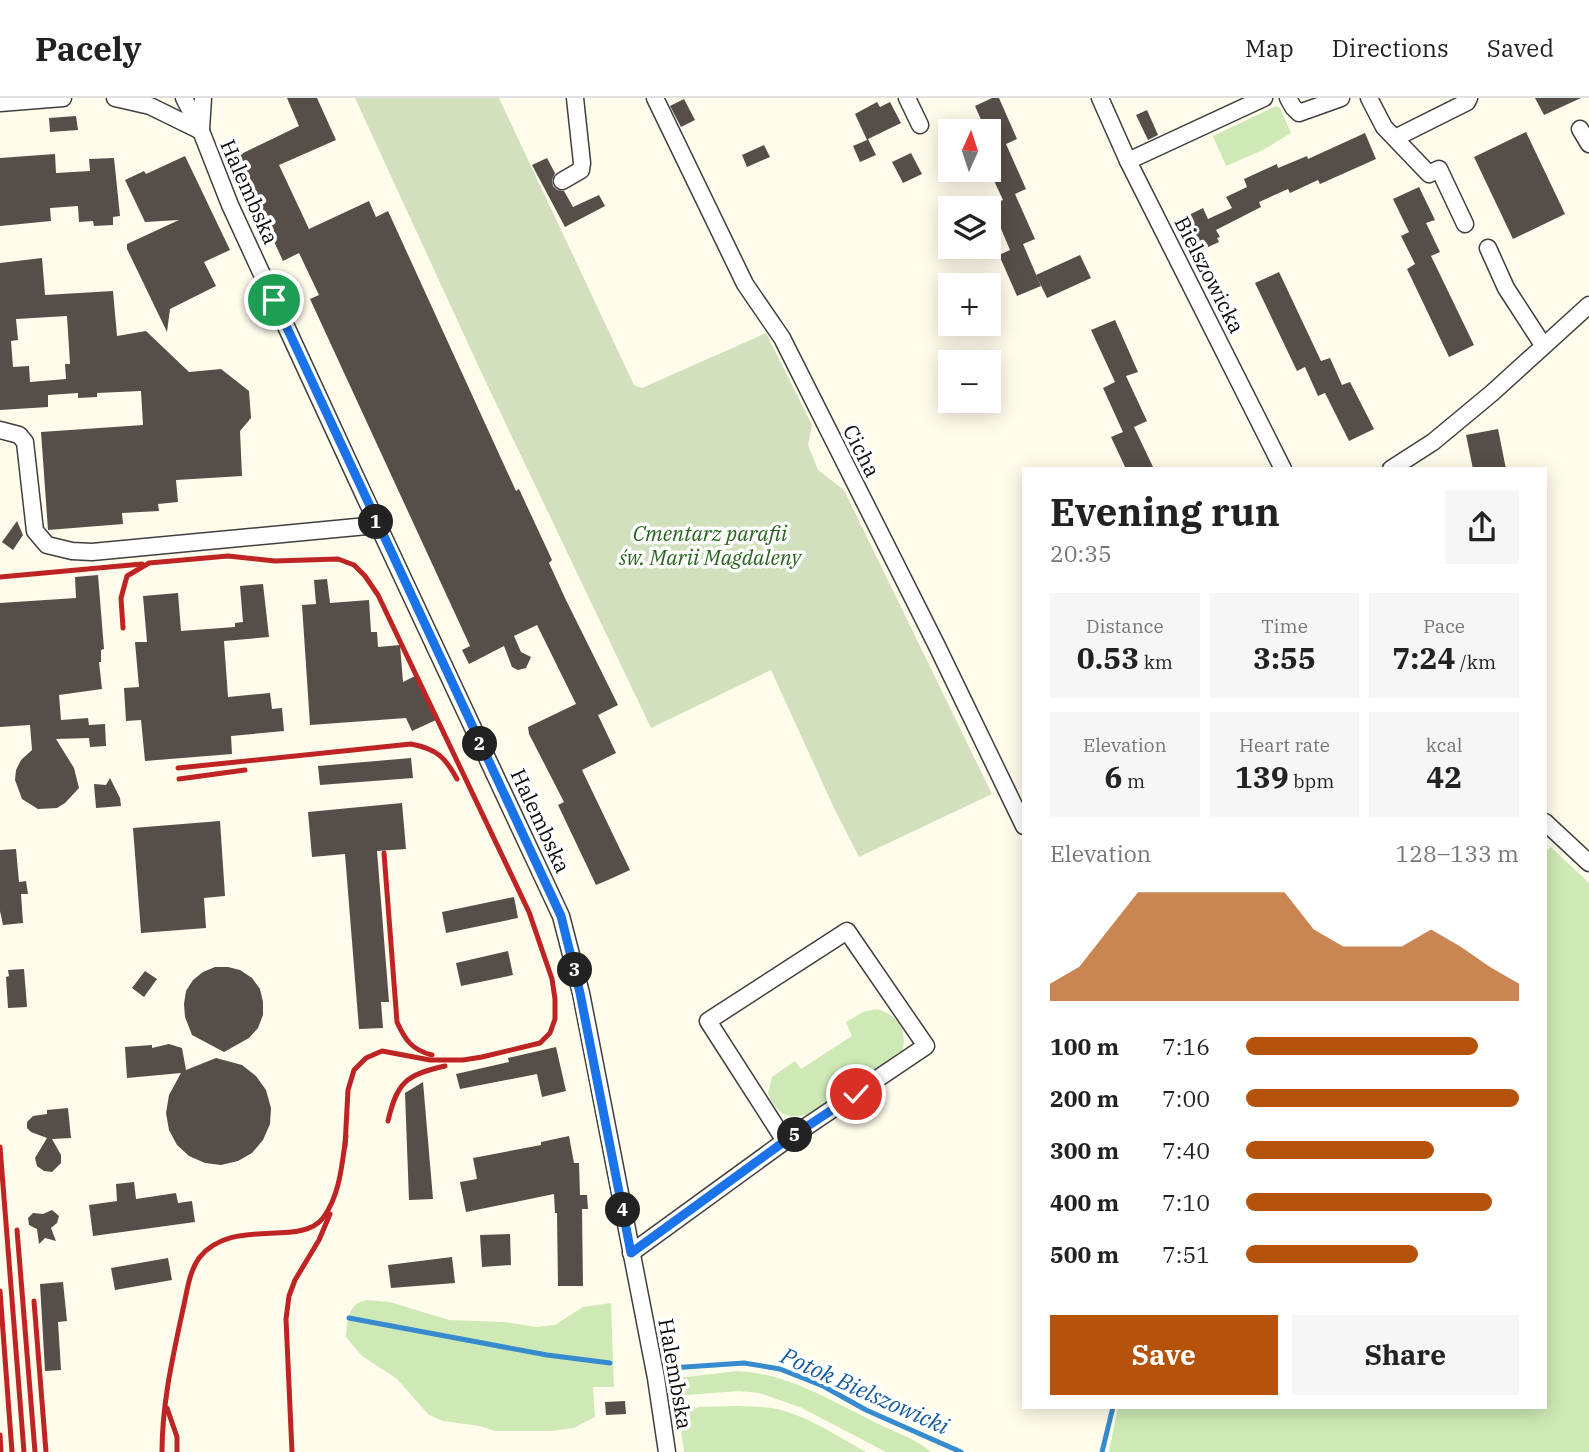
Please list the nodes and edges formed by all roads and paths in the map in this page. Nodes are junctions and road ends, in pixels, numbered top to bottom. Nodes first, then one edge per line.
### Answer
1 (63, 98) edge
2 (115, 98) edge
3 (184, 98) edge
4 (203, 98) edge
5 (575, 98) edge
6 (655, 98) edge
7 (908, 98) edge
8 (1100, 98) edge
9 (1264, 98) edge
10 (1288, 98) edge
11 (1341, 98) edge
12 (1369, 98) edge
13 (1469, 98) edge
14 (20, 100) edge
15 (0, 103) edge
16 (920, 125) dead end
17 (1580, 129) dead end
18 (201, 131) junction
19 (1395, 138) junction
20 (1589, 144) edge
21 (1128, 161) junction
22 (562, 181) dead end
23 (1465, 224) dead end
24 (1488, 248) dead end
25 (1589, 305) edge
26 (1543, 345) junction
27 (0, 430) edge
28 (1282, 467) edge
29 (1394, 467) edge
30 (376, 520) junction
31 (1022, 822) edge
32 (1547, 824) edge
33 (1589, 863) edge
34 (785, 1141) junction
35 (631, 1253) junction
36 (667, 1452) edge

1 - 14 street
2 - 18 street, Halembska
3 - 18 street, Halembska
4 - 18 street, Halembska
5 - 22 street
6 - 31 street, Cicha
7 - 16 street
8 - 21 street, Bielszowicka
9 - 21 street
10 - 11 street
12 - 19 street
13 - 19 street
14 - 15 street
17 - 20 street
18 - 30 street, Halembska
19 - 23 street
21 - 28 street, Bielszowicka
24 - 26 street
25 - 26 street
26 - 29 street
27 - 30 street
30 - 35 street, Halembska
32 - 33 street
34 - 34 street
34 - 35 street
35 - 36 street, Halembska

